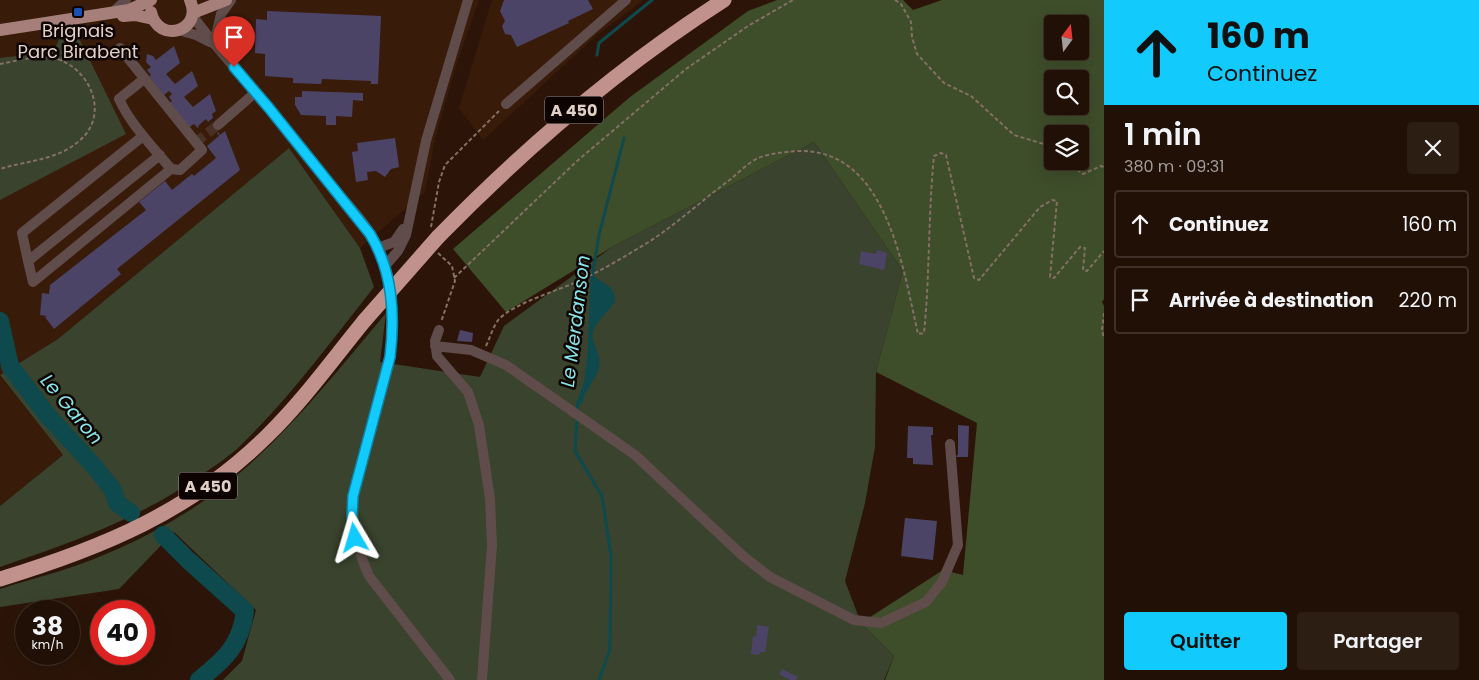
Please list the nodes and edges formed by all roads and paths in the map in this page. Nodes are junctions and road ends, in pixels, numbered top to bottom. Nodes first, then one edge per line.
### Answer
1 (126, 0) edge
2 (152, 0) edge
3 (190, 0) edge
4 (226, 0) edge
5 (232, 0) edge
6 (468, 0) edge
7 (626, 0) edge
8 (724, 0) edge
9 (793, 0) edge
10 (895, 0) edge
11 (112, 13) junction
12 (193, 14) junction
13 (153, 19) junction
14 (59, 21) junction
15 (0, 30) edge
16 (178, 30) junction
17 (214, 44) junction
18 (120, 48) dead end
19 (62, 61) junction
20 (0, 64) edge
21 (144, 79) junction
22 (256, 92) junction
23 (506, 104) dead end
24 (218, 125) tunnel mouth
25 (143, 136) junction
26 (1044, 144) edge
27 (160, 155) junction
28 (1104, 167) edge
29 (172, 168) junction
30 (0, 169) edge
31 (1078, 170) edge
32 (410, 217) junction
33 (378, 248) junction
34 (1104, 251) edge
35 (28, 261) junction
36 (385, 266) junction
37 (454, 278) dead end
38 (1104, 314) edge
39 (438, 330) dead end
40 (1104, 338) edge
41 (435, 346) junction
42 (482, 355) junction
43 (950, 444) dead end
44 (0, 579) edge
45 (450, 680) edge
46 (482, 680) edge

1 - 11 street
2 - 11 main road
2 - 13 main road
3 - 12 main road
4 - 12 main road
5 - 17 street
6 - 32 street
7 - 23 street
8 - 44 highway, A 450, bridge
9 - 37 path
10 - 26 path
11 - 14 main road
12 - 16 main road
12 - 17 street
13 - 14 main road
13 - 16 main road
14 - 15 main road
14 - 19 path
16 - 17 street
17 - 22 street
18 - 21 street
19 - 20 path
19 - 30 path
21 - 25 street
21 - 29 street
22 - 24 street
22 - 33 street
25 - 27 street
25 - 35 street
27 - 29 street
27 - 35 street
28 - 31 path
29 - 35 street
32 - 33 street
32 - 36 street
33 - 36 street
34 - 42 path
36 - 45 street
38 - 40 path
39 - 41 street
41 - 42 street
41 - 46 street
42 - 43 street

